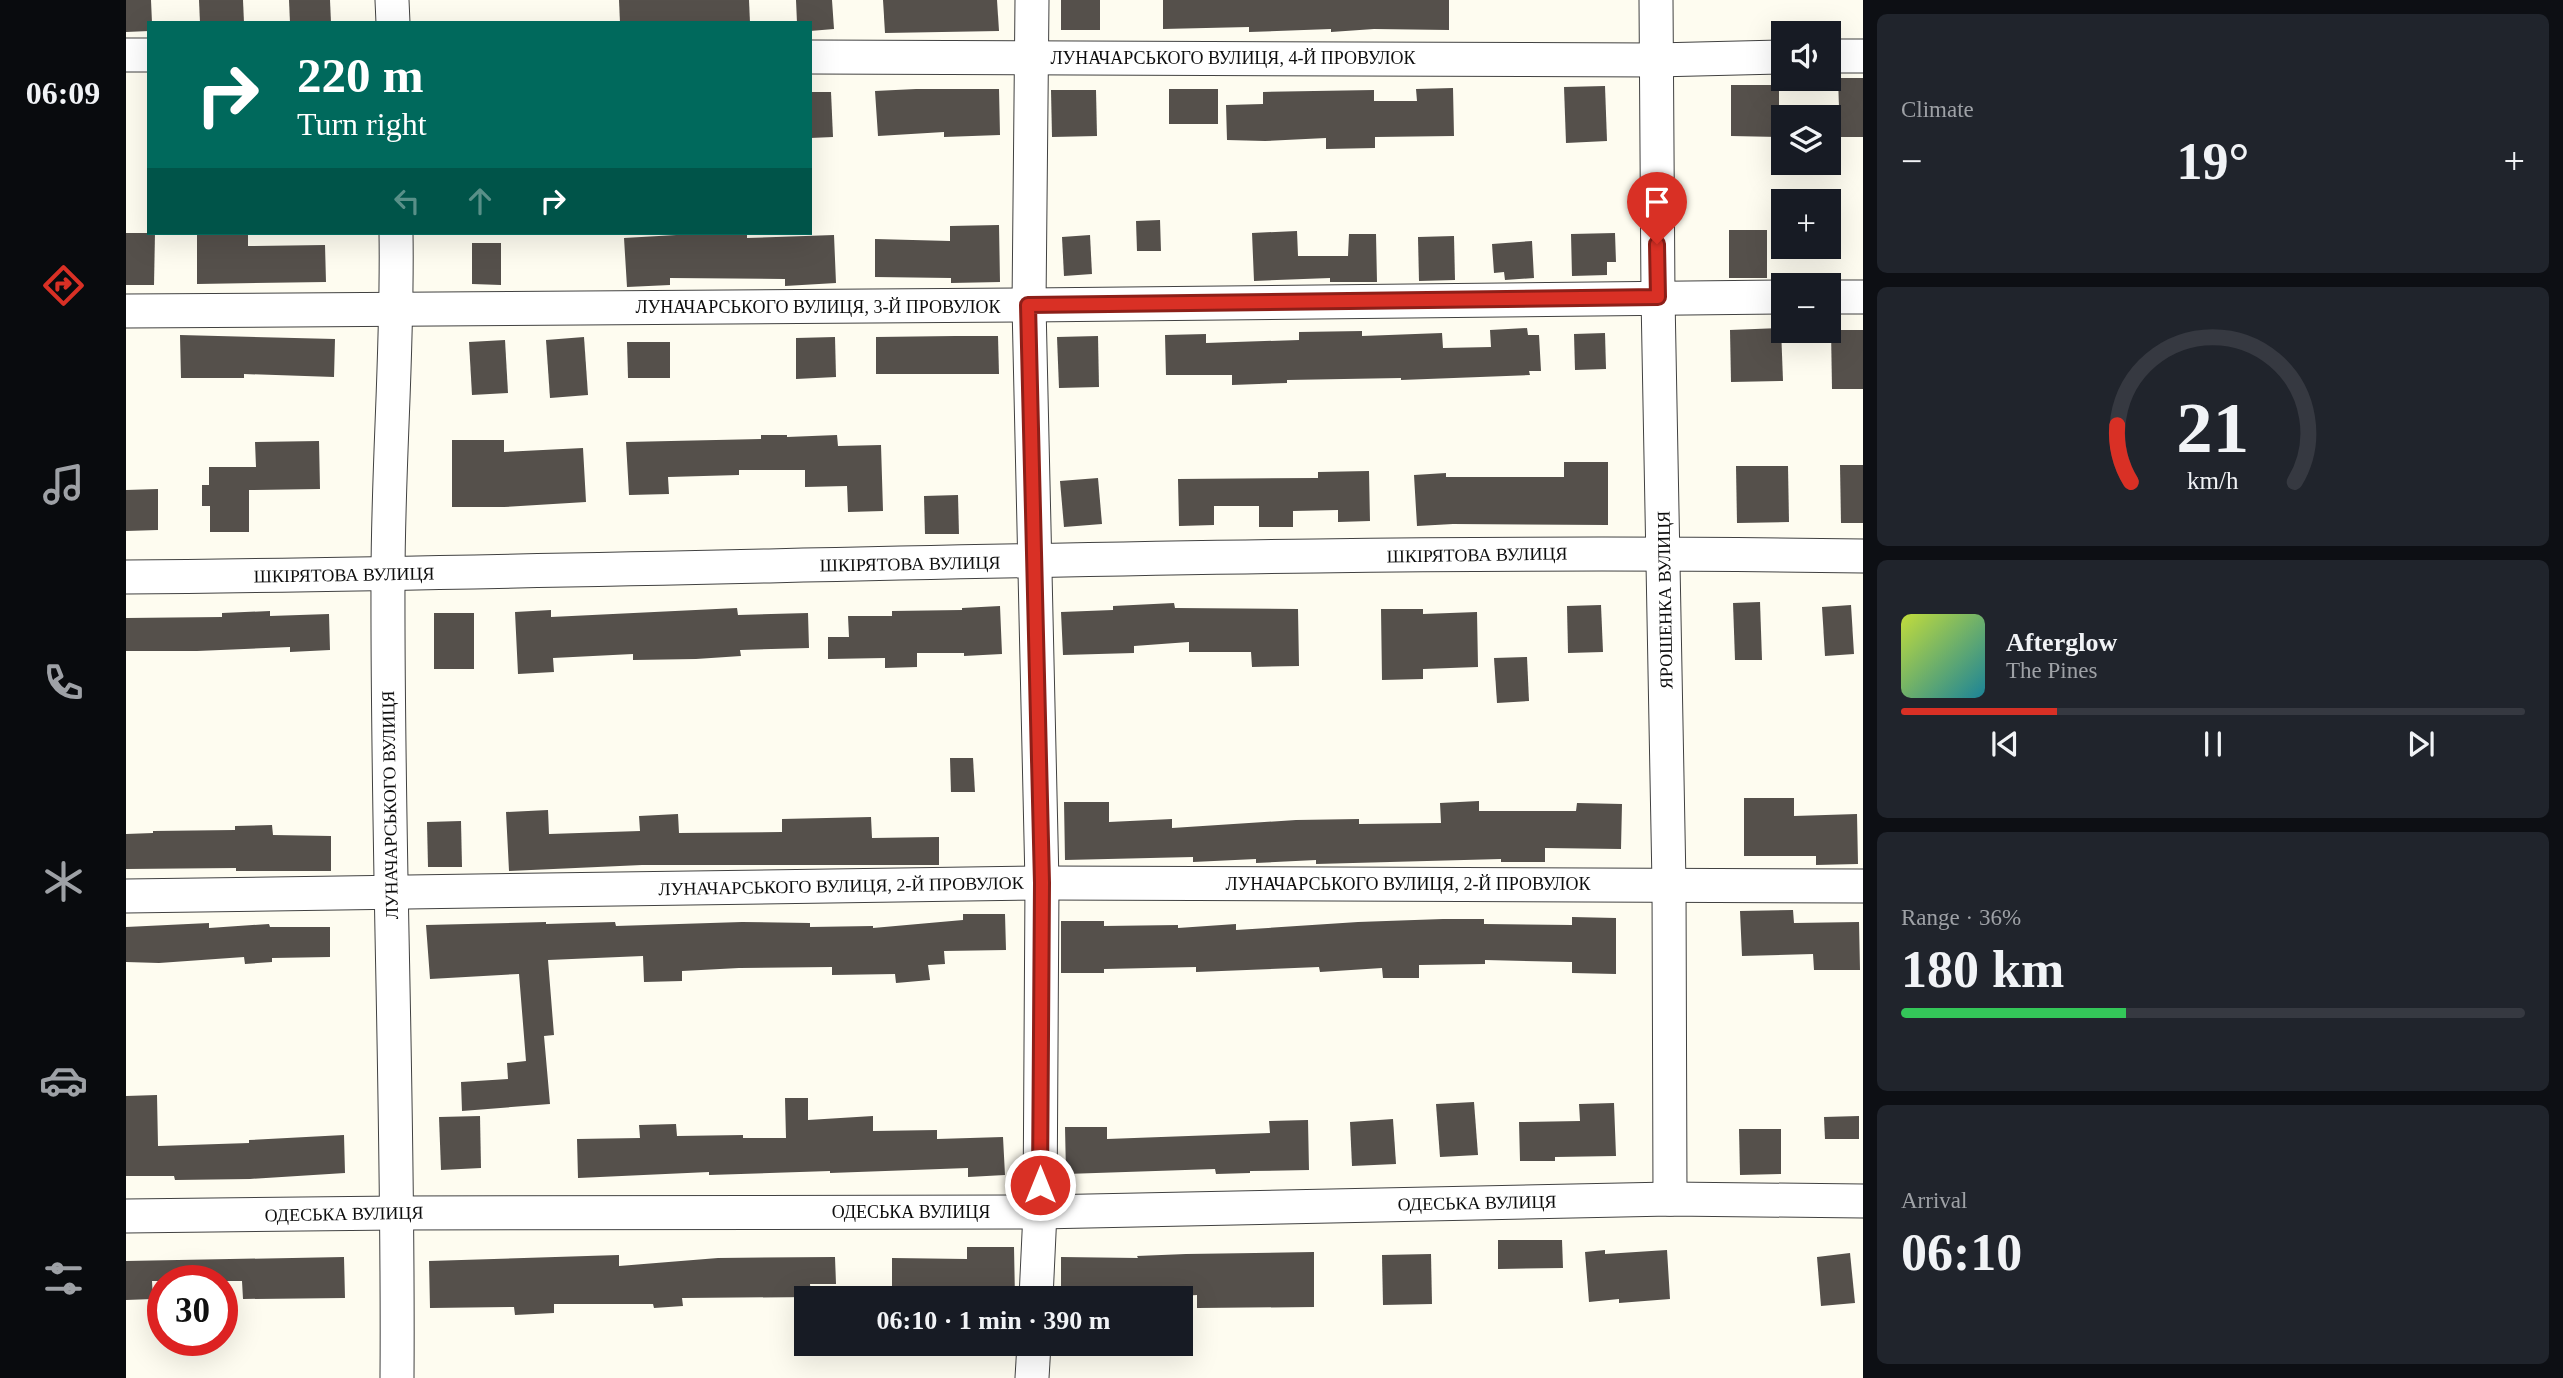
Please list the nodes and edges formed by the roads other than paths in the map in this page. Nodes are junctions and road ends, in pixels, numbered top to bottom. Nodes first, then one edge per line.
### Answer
1 (392, 0) edge
2 (1032, 0) edge
3 (1656, 0) edge
4 (393, 21) edge
5 (126, 55) edge
6 (147, 55) edge
7 (1841, 56) edge
8 (1863, 56) edge
9 (812, 57) edge
10 (1033, 57) junction
11 (1771, 57) edge
12 (1656, 60) junction
13 (396, 235) edge
14 (1658, 297) junction
15 (1771, 297) edge
16 (1841, 297) edge
17 (1863, 297) edge
18 (1028, 305) junction
19 (397, 310) junction
20 (126, 311) edge
21 (1664, 553) junction
22 (1863, 556) edge
23 (1034, 561) junction
24 (387, 575) junction
25 (126, 576) edge
26 (1042, 883) junction
27 (1669, 884) junction
28 (1863, 886) edge
29 (390, 893) junction
30 (126, 896) edge
31 (1670, 1199) junction
32 (1863, 1201) edge
33 (1040, 1212) junction
34 (398, 1213) junction
35 (126, 1216) edge
36 (1037, 1286) edge
37 (1033, 1356) edge
38 (397, 1378) edge
39 (1032, 1378) edge

1 - 4 street
2 - 10 street
3 - 12 street, ЯРОШЕНКА ВУЛИЦЯ
5 - 6 street
7 - 8 street
9 - 10 street, ЛУНАЧАРСЬКОГО ВУЛИЦЯ, 4-Й ПРОВУЛОК
10 - 12 street, ЛУНАЧАРСЬКОГО ВУЛИЦЯ, 4-Й ПРОВУЛОК
10 - 18 street
11 - 12 street, ЛУНАЧАРСЬКОГО ВУЛИЦЯ, 4-Й ПРОВУЛОК
12 - 14 street, ЯРОШЕНКА ВУЛИЦЯ
13 - 19 street, ЛУНАЧАРСЬКОГО ВУЛИЦЯ
14 - 15 street, ЛУНАЧАРСЬКОГО ВУЛИЦЯ, 3-Й ПРОВУЛОК
14 - 18 street, ЛУНАЧАРСЬКОГО ВУЛИЦЯ, 3-Й ПРОВУЛОК
14 - 21 street, ЯРОШЕНКА ВУЛИЦЯ
16 - 17 street
18 - 19 street, ЛУНАЧАРСЬКОГО ВУЛИЦЯ, 3-Й ПРОВУЛОК
18 - 23 street
19 - 20 street, ЛУНАЧАРСЬКОГО ВУЛИЦЯ, 3-Й ПРОВУЛОК
19 - 24 street, ЛУНАЧАРСЬКОГО ВУЛИЦЯ
21 - 22 street, ШКІРЯТОВА ВУЛИЦЯ
21 - 23 street, ШКІРЯТОВА ВУЛИЦЯ
21 - 27 street, ЯРОШЕНКА ВУЛИЦЯ
23 - 24 street, ШКІРЯТОВА ВУЛИЦЯ
23 - 26 street
24 - 25 street, ШКІРЯТОВА ВУЛИЦЯ
24 - 29 street, ЛУНАЧАРСЬКОГО ВУЛИЦЯ
26 - 27 street, ЛУНАЧАРСЬКОГО ВУЛИЦЯ, 2-Й ПРОВУЛОК
26 - 29 street, ЛУНАЧАРСЬКОГО ВУЛИЦЯ, 2-Й ПРОВУЛОК
26 - 33 street
27 - 28 street, ЛУНАЧАРСЬКОГО ВУЛИЦЯ, 2-Й ПРОВУЛОК
27 - 31 street, ЯРОШЕНКА ВУЛИЦЯ
29 - 30 street, ЛУНАЧАРСЬКОГО ВУЛИЦЯ, 2-Й ПРОВУЛОК
29 - 34 street, ЛУНАЧАРСЬКОГО ВУЛИЦЯ
31 - 32 street, ОДЕСЬКА ВУЛИЦЯ
31 - 33 street, ОДЕСЬКА ВУЛИЦЯ
33 - 34 street, ОДЕСЬКА ВУЛИЦЯ
33 - 36 street
34 - 35 street, ОДЕСЬКА ВУЛИЦЯ
34 - 38 street, ЛУНАЧАРСЬКОГО ВУЛИЦЯ
37 - 39 street

